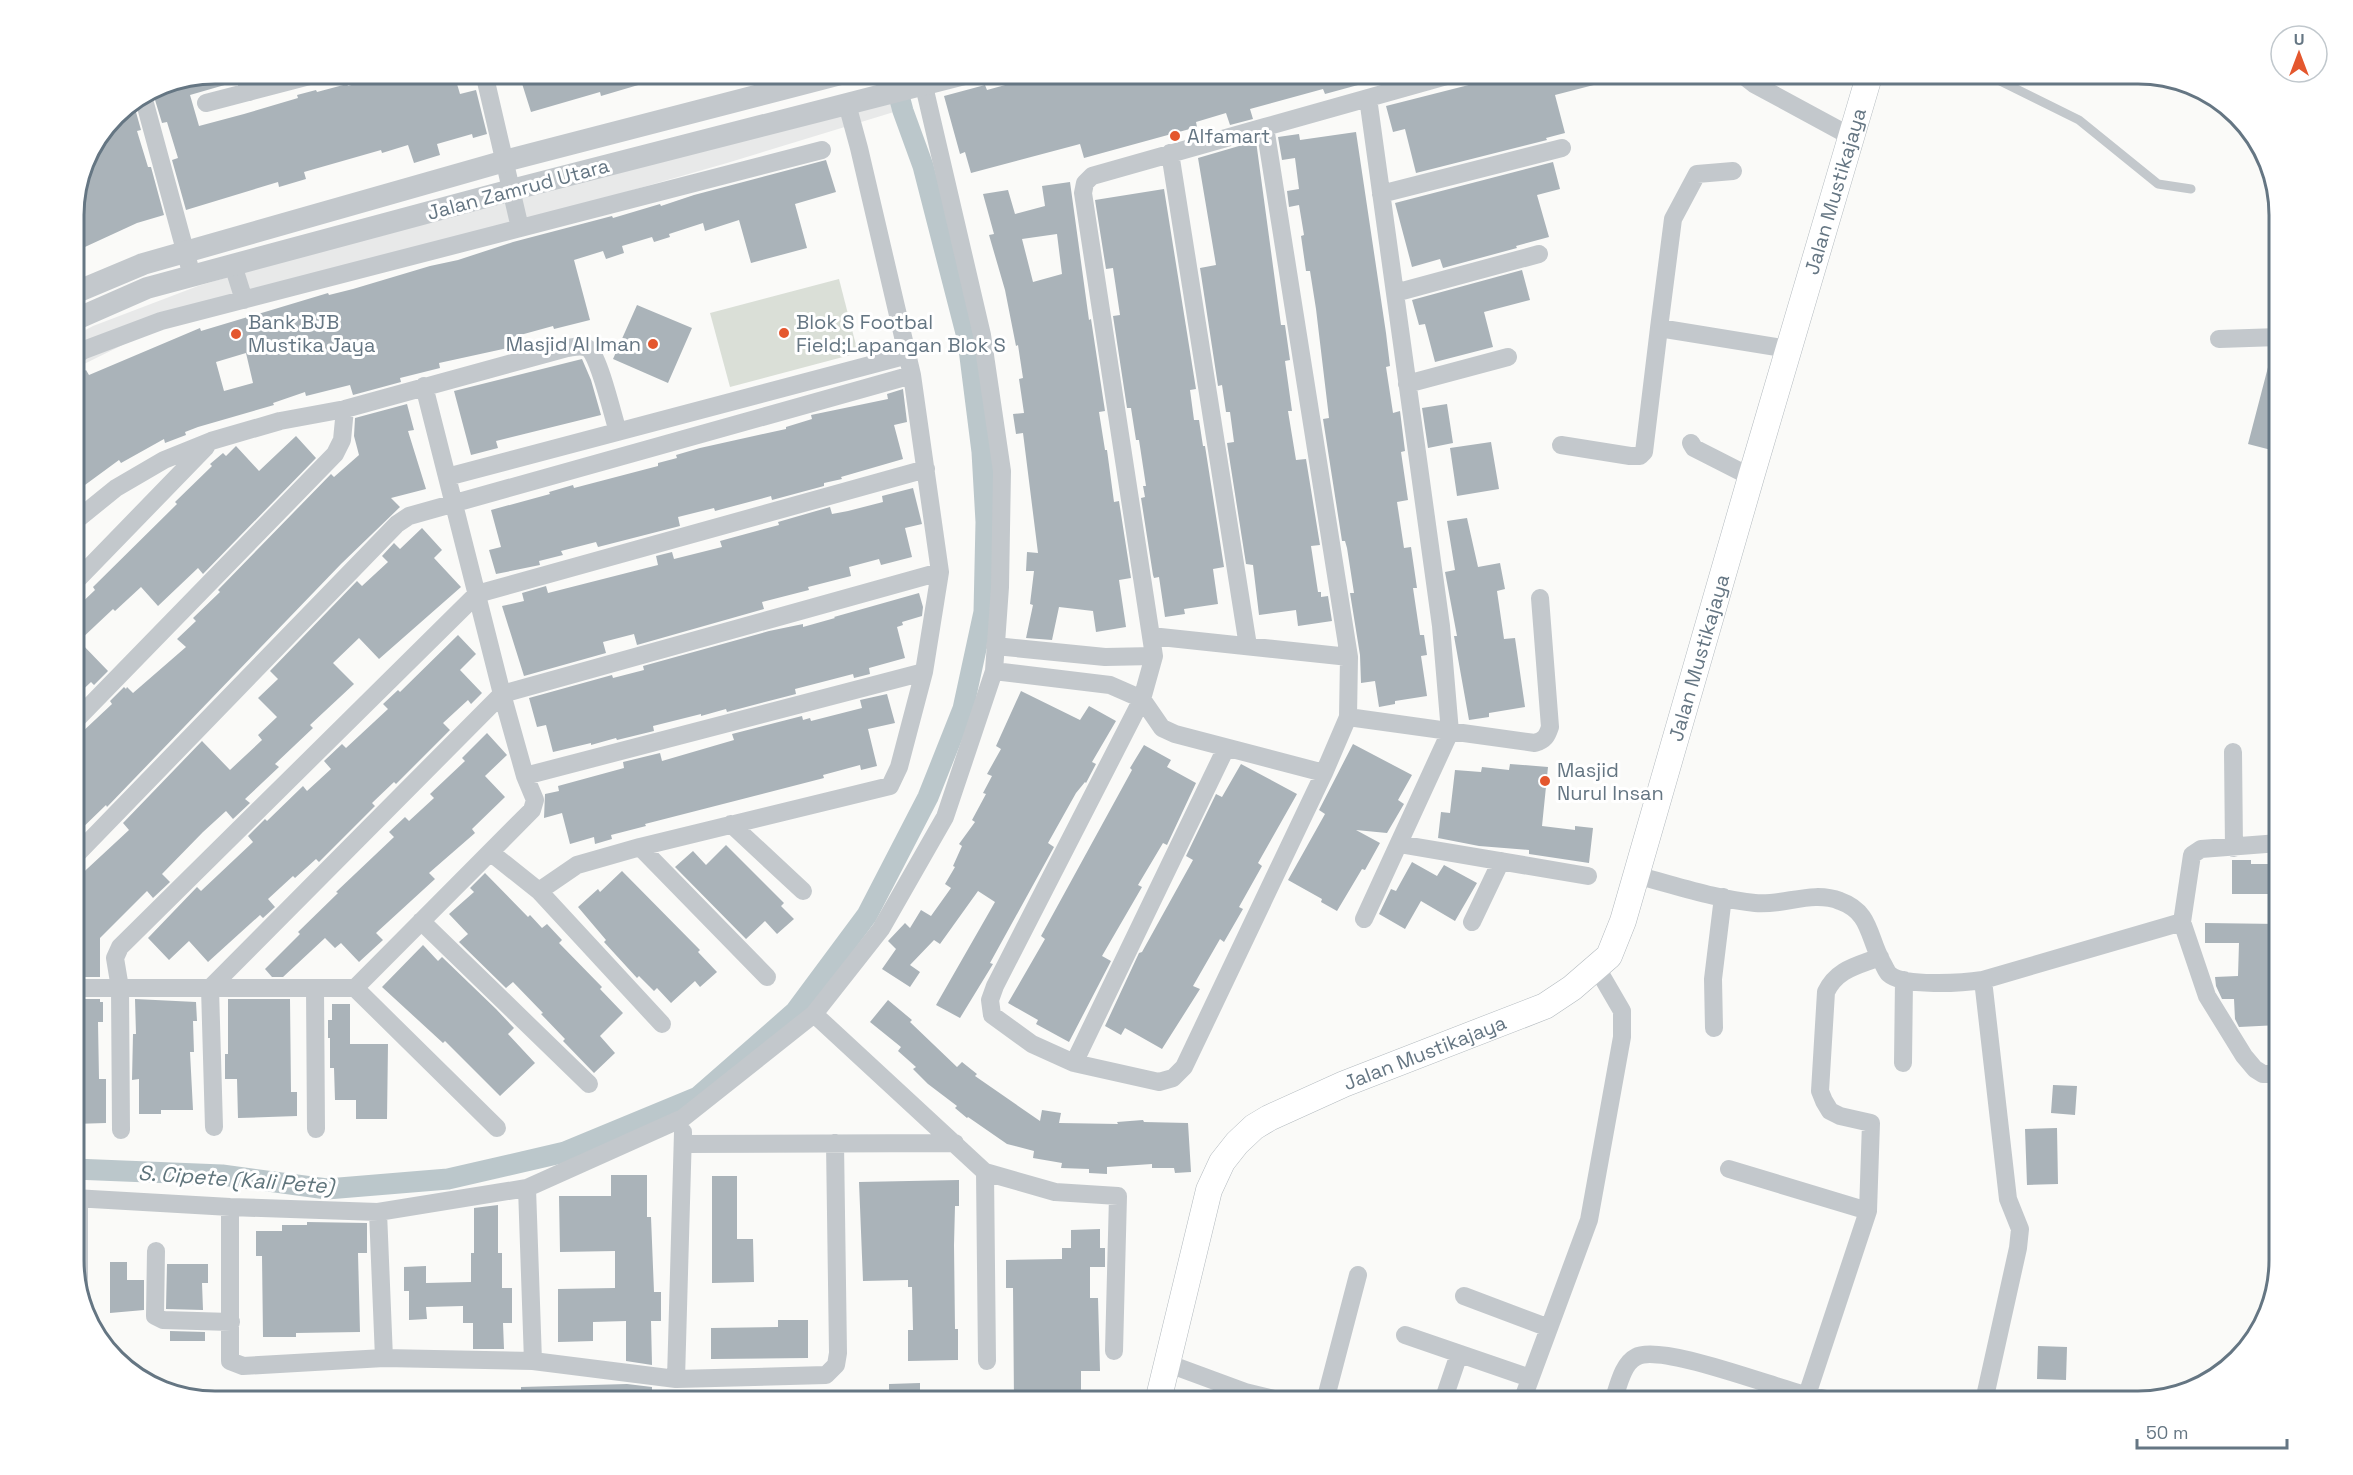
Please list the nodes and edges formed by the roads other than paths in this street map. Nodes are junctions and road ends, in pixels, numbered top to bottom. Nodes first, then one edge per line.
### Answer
1 (247, 84) edge
2 (281, 84) edge
3 (486, 84) edge
4 (804, 84) edge
5 (930, 84) edge
6 (1420, 84) edge
7 (1754, 84) edge
8 (1867, 84) edge
9 (2005, 84) edge
10 (918, 87) junction
11 (249, 92) junction
12 (1368, 98) junction
13 (850, 103) junction
14 (146, 104) edge
15 (206, 104) dead end
16 (1265, 127) junction
17 (1850, 136) junction
18 (1562, 148) dead end
19 (822, 150) dead end
20 (1170, 153) junction
21 (505, 161) junction
22 (1733, 171) dead end
23 (2192, 189) dead end
24 (511, 190) junction
25 (1381, 194) junction
26 (520, 228) junction
27 (186, 252) junction
28 (1539, 254) dead end
29 (233, 265) junction
30 (192, 276) junction
31 (84, 289) edge
32 (1395, 293) junction
33 (244, 300) junction
34 (84, 316) edge
35 (1659, 328) junction
36 (2269, 337) edge
37 (2219, 339) dead end
38 (1788, 349) junction
39 (84, 350) edge
40 (908, 355) junction
41 (1508, 357) dead end
42 (912, 375) junction
43 (1407, 384) junction
44 (424, 386) junction
45 (345, 409) junction
46 (618, 432) junction
47 (211, 441) junction
48 (1691, 443) dead end
49 (1561, 445) dead end
50 (926, 469) junction
51 (447, 477) junction
52 (1751, 477) junction
53 (454, 503) junction
54 (84, 514) edge
55 (940, 572) junction
56 (84, 573) edge
57 (477, 594) junction
58 (1540, 598) dead end
59 (1151, 636) junction
60 (995, 646) junction
61 (1248, 646) junction
62 (1154, 656) junction
63 (1349, 657) junction
64 (994, 671) junction
65 (924, 672) junction
66 (502, 694) junction
67 (1142, 699) junction
68 (84, 712) edge
69 (1348, 717) junction
70 (1450, 732) junction
71 (1226, 748) junction
72 (2233, 752) dead end
73 (1324, 773) junction
74 (525, 776) junction
75 (731, 824) junction
76 (1399, 844) junction
77 (2269, 844) edge
78 (84, 847) edge
79 (640, 847) junction
80 (2234, 848) junction
81 (490, 852) junction
82 (1501, 861) junction
83 (1635, 875) junction
84 (1588, 876) dead end
85 (539, 891) junction
86 (803, 891) dead end
87 (1723, 897) junction
88 (1364, 919) dead end
89 (421, 921) junction
90 (1472, 922) dead end
91 (2182, 922) junction
92 (1880, 957) junction
93 (1597, 968) junction
94 (767, 977) dead end
95 (1983, 980) junction
96 (1904, 981) junction
97 (84, 988) edge
98 (120, 988) junction
99 (210, 988) junction
100 (315, 988) junction
101 (355, 988) junction
102 (814, 1014) junction
103 (662, 1024) dead end
104 (1714, 1028) dead end
105 (1074, 1063) junction
106 (1903, 1063) dead end
107 (2269, 1074) edge
108 (589, 1084) dead end
109 (683, 1118) junction
110 (214, 1127) dead end
111 (497, 1128) dead end
112 (316, 1129) dead end
113 (121, 1130) dead end
114 (835, 1143) junction
115 (955, 1143) junction
116 (683, 1144) junction
117 (1729, 1169) dead end
118 (986, 1172) junction
119 (527, 1188) junction
120 (84, 1199) edge
121 (230, 1208) junction
122 (1868, 1211) junction
123 (378, 1212) junction
124 (156, 1251) dead end
125 (1358, 1275) dead end
126 (1464, 1296) dead end
127 (231, 1322) junction
128 (1549, 1328) junction
129 (1405, 1335) dead end
130 (1114, 1351) dead end
131 (1459, 1354) junction
132 (384, 1358) junction
133 (533, 1361) junction
134 (987, 1361) dead end
135 (1169, 1364) junction
136 (1530, 1378) junction
137 (676, 1379) junction
138 (1161, 1391) edge
139 (1242, 1391) edge
140 (1328, 1391) edge
141 (1446, 1391) edge
142 (1525, 1391) edge
143 (1617, 1391) edge
144 (1785, 1391) edge
145 (1807, 1391) edge
146 (1986, 1391) edge

1 - 11 street
2 - 11 street
3 - 21 street
4 - 21 street, Jalan Zamrud Utara
5 - 10 street, Jalan Zamrud Utara
6 - 12 street
7 - 17 street
8 - 17 main road, Jalan Mustikajaya
9 - 23 lane
10 - 13 street, Jalan Zamrud Utara
10 - 60 street
11 - 15 street
12 - 16 street
12 - 25 street
13 - 24 street, Jalan Zamrud Utara
13 - 40 street
14 - 27 street
16 - 20 street
16 - 63 street
17 - 38 main road, Jalan Mustikajaya
18 - 25 street
19 - 26 street
20 - 59 street
20 - 61 street
21 - 24 street
21 - 27 street, Jalan Zamrud Utara
22 - 35 street
24 - 26 street
24 - 29 street, Jalan Zamrud Utara
25 - 32 street
26 - 33 street
27 - 30 street
27 - 31 street, Jalan Zamrud Utara
28 - 32 street
29 - 30 street, Jalan Zamrud Utara
29 - 33 street
30 - 34 street, Jalan Zamrud Utara
32 - 43 street
33 - 39 street
35 - 38 street
35 - 49 street
36 - 37 street
38 - 52 main road, Jalan Mustikajaya
40 - 42 street
40 - 46 street
41 - 43 street
42 - 50 street
42 - 53 street
43 - 70 street
44 - 45 street
44 - 46 street
44 - 51 street
45 - 47 street
45 - 68 street
46 - 51 street
47 - 54 street
47 - 56 street
48 - 52 street
50 - 55 street
50 - 57 street
51 - 53 street
52 - 83 main road, Jalan Mustikajaya
53 - 57 street
53 - 78 street
55 - 65 street
55 - 66 street
57 - 66 street
57 - 98 street
58 - 70 street
59 - 61 street
59 - 62 street
60 - 62 street
60 - 64 street
61 - 63 street
62 - 67 street
63 - 69 street
64 - 67 street
64 - 102 street
65 - 74 street
65 - 75 street
66 - 74 street
66 - 99 street
67 - 71 street
67 - 105 street
69 - 70 street
69 - 73 street
70 - 76 street
71 - 73 street
71 - 105 street
72 - 80 street
73 - 105 street
74 - 81 street
75 - 79 street
75 - 86 street
76 - 82 street
76 - 88 street
77 - 80 street
79 - 85 street
79 - 94 street
80 - 91 street
81 - 85 street
81 - 89 street
82 - 84 street
82 - 90 street
83 - 87 street
83 - 93 main road, Jalan Mustikajaya
85 - 103 street
87 - 92 street
87 - 104 street
89 - 101 street
89 - 108 street
91 - 95 street
91 - 107 street
92 - 96 street
92 - 122 street
93 - 128 street
93 - 135 main road, Jalan Mustikajaya
95 - 96 street
95 - 146 street
96 - 106 street
97 - 98 street
98 - 99 street
98 - 113 street
99 - 100 street
99 - 110 street
100 - 101 street
100 - 112 street
101 - 111 street
102 - 109 street
102 - 115 street
109 - 116 street
109 - 119 street
114 - 115 street
114 - 116 street
114 - 137 street
115 - 118 street
116 - 137 street
117 - 122 street
118 - 130 street
118 - 134 street
119 - 123 street
119 - 133 street
120 - 121 street
121 - 123 street
121 - 127 street
122 - 145 street
123 - 132 street
124 - 127 street
125 - 140 street
126 - 128 street
127 - 132 street
128 - 136 street
129 - 131 street
131 - 136 street
131 - 141 street
132 - 133 street
133 - 137 street
135 - 138 main road, Jalan Mustikajaya
135 - 139 street
136 - 142 street
143 - 144 street

